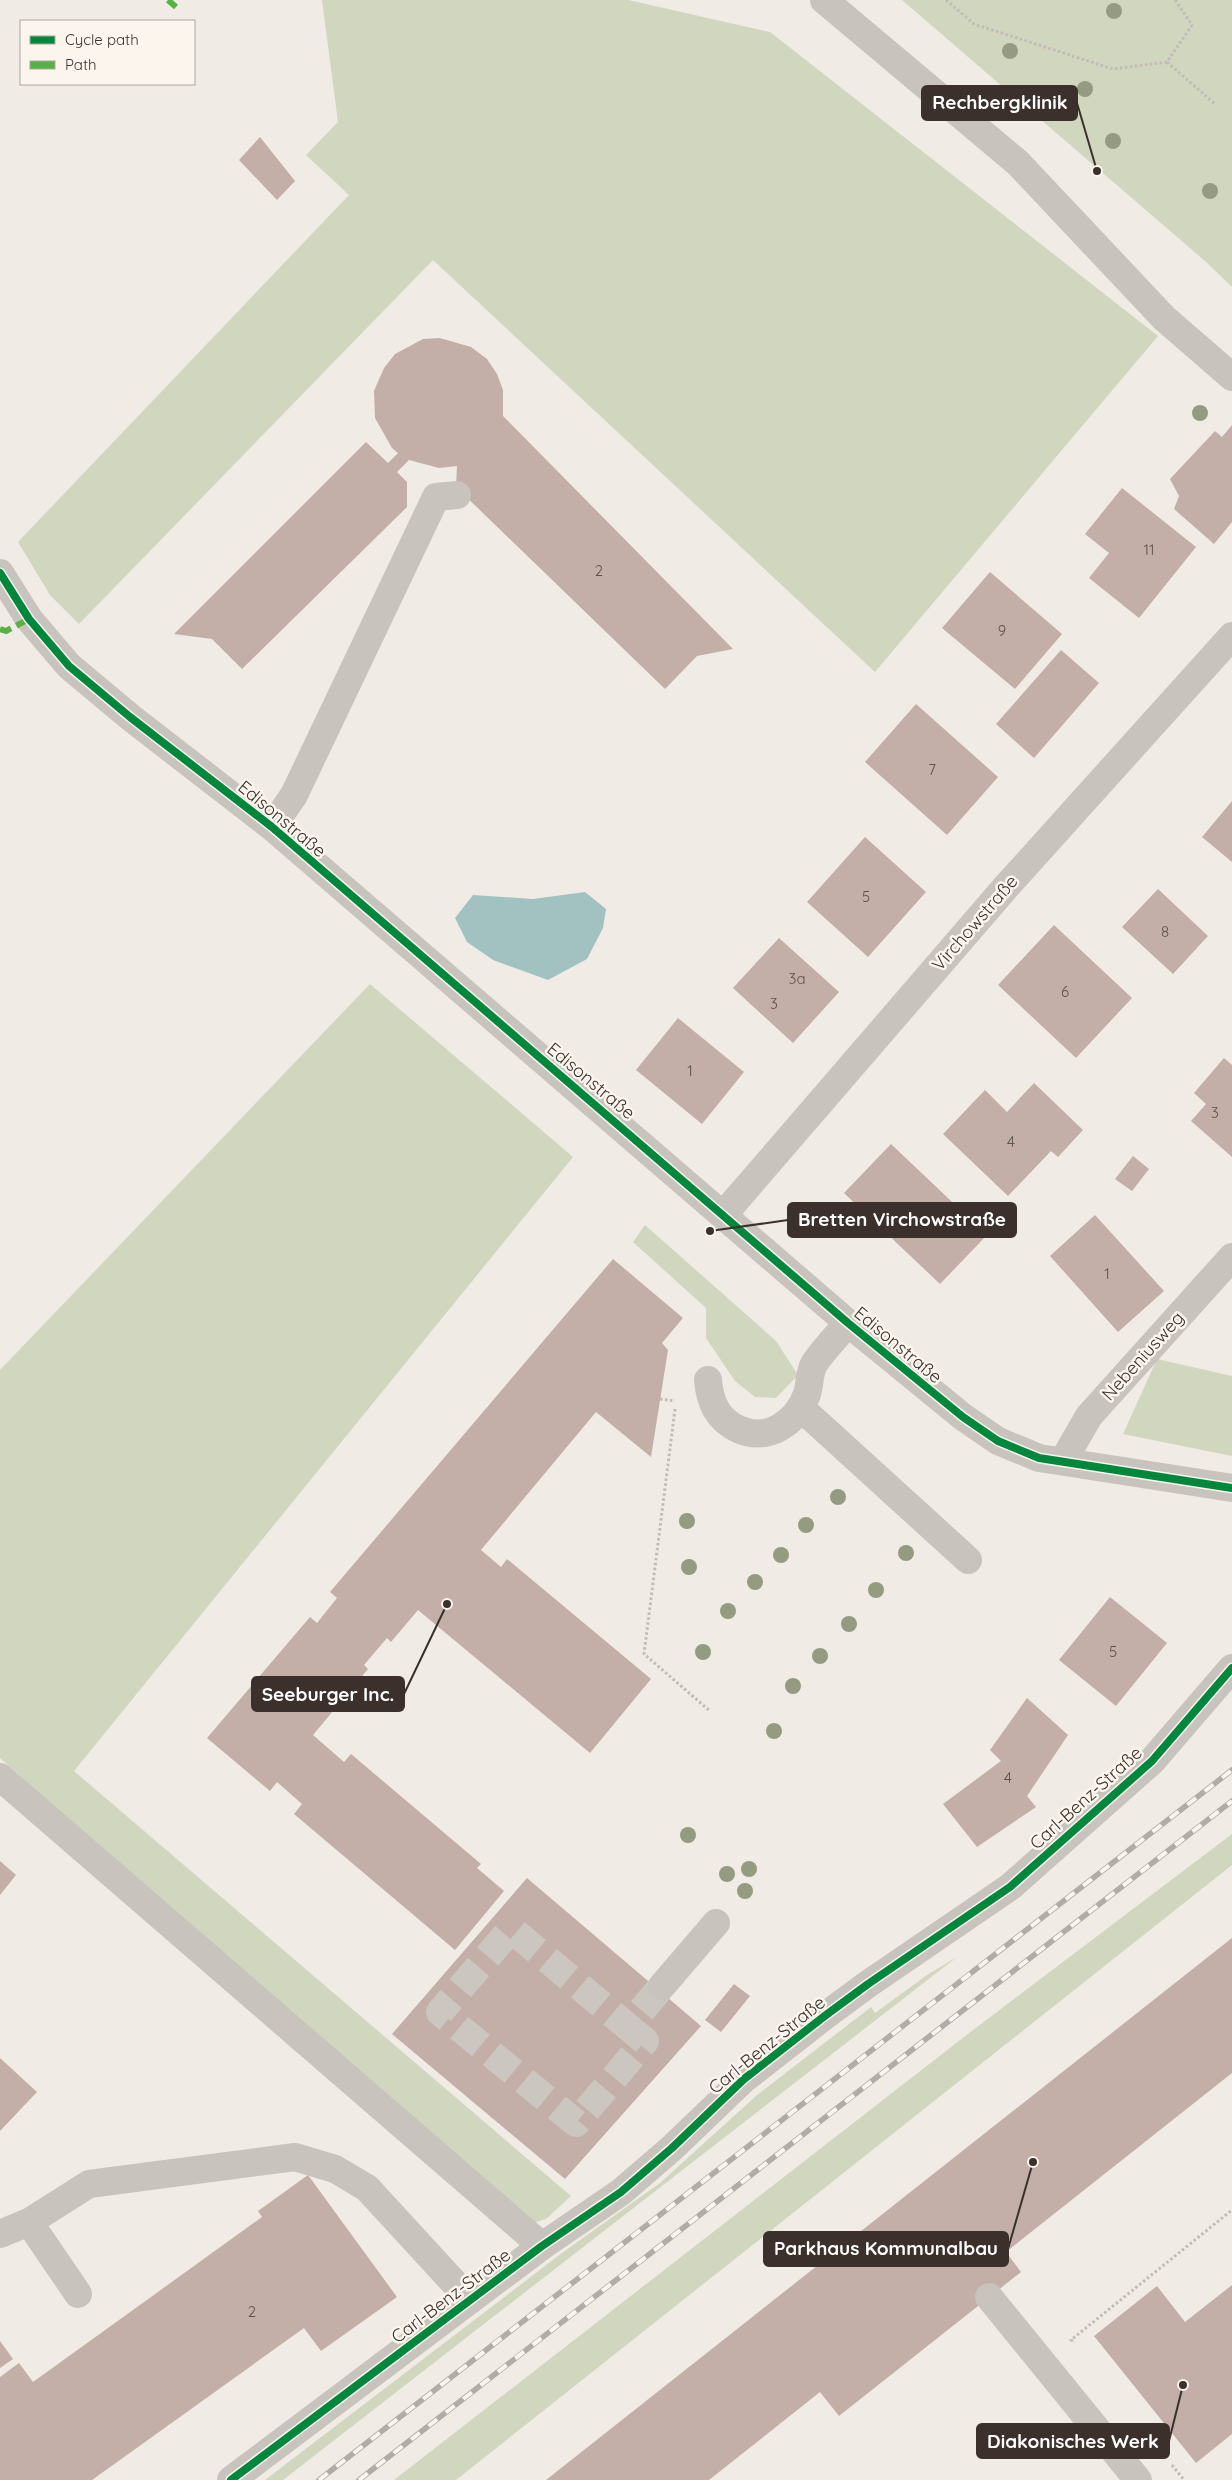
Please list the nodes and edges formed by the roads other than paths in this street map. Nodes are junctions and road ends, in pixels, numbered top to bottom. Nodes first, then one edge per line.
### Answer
1 (824, 0) edge
2 (1232, 377) edge
3 (458, 495) dead end
4 (0, 573) edge
5 (1232, 636) edge
6 (272, 827) junction
7 (724, 1214) junction
8 (1232, 1257) edge
9 (848, 1323) junction
10 (708, 1380) dead end
11 (801, 1408) junction
12 (1062, 1461) junction
13 (1232, 1488) edge
14 (968, 1560) dead end
15 (1232, 1668) edge
16 (0, 1777) edge
17 (716, 1923) dead end
18 (662, 1986) tunnel mouth
19 (29, 2222) junction
20 (0, 2234) edge
21 (542, 2246) junction
22 (78, 2294) dead end
23 (989, 2297) dead end
24 (470, 2300) junction
25 (231, 2480) edge
26 (1138, 2480) edge

1 - 2 street
3 - 6 street
4 - 6 street, Edisonstraße
5 - 7 street, Virchowstraße
6 - 7 street, Edisonstraße
7 - 9 street, Edisonstraße
8 - 12 street, Nebeniusweg
9 - 11 street
9 - 12 street, Edisonstraße
10 - 11 street
11 - 14 street
12 - 13 street, Edisonstraße
15 - 21 street, Carl-Benz-Straße
16 - 21 street
17 - 18 street
19 - 20 street
19 - 22 street
19 - 24 street
21 - 24 street, Carl-Benz-Straße
23 - 26 street
24 - 25 street, Carl-Benz-Straße

